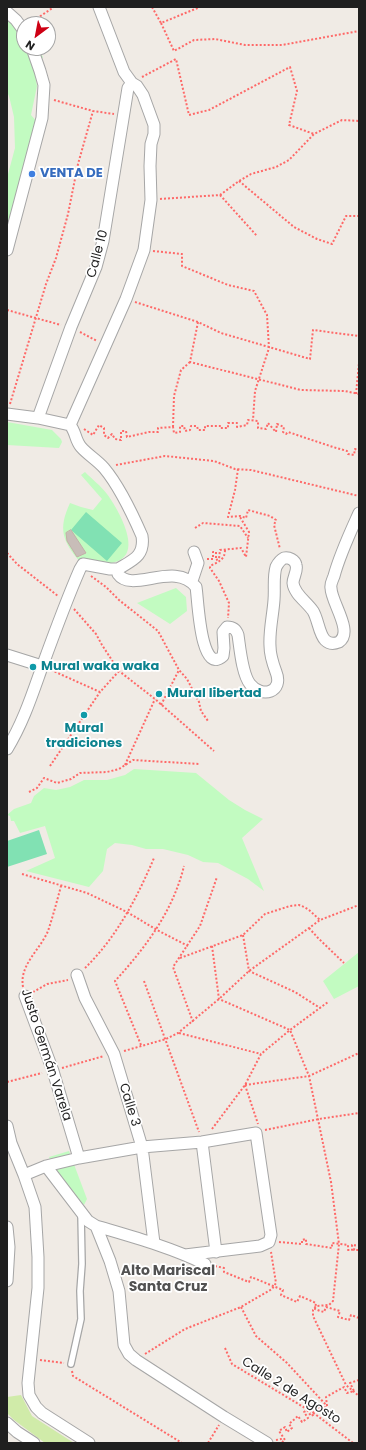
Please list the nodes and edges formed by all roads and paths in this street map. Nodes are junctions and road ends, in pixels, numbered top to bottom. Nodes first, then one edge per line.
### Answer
1 (54, 7) edge
2 (99, 7) edge
3 (152, 7) edge
4 (200, 7) edge
5 (7, 12) edge
6 (41, 16) edge
7 (16, 20) edge
8 (161, 23) junction
9 (359, 31) edge
10 (35, 56) edge
11 (132, 82) junction
12 (44, 97) junction
13 (93, 111) junction
14 (125, 116) junction
15 (359, 121) edge
16 (314, 134) junction
17 (239, 180) junction
18 (220, 195) junction
19 (151, 200) junction
20 (359, 216) edge
21 (257, 236) dead end
22 (7, 250) edge
23 (144, 250) junction
24 (126, 299) junction
25 (7, 310) edge
26 (36, 319) junction
27 (198, 322) junction
28 (70, 327) junction
29 (359, 336) edge
30 (105, 346) junction
31 (270, 348) junction
32 (190, 362) junction
33 (359, 363) edge
34 (258, 379) junction
35 (358, 394) edge
36 (8, 410) edge
37 (38, 418) junction
38 (253, 420) junction
39 (70, 425) junction
40 (173, 427) junction
41 (359, 451) edge
42 (104, 468) junction
43 (238, 469) junction
44 (359, 496) edge
45 (359, 513) edge
46 (240, 516) junction
47 (195, 528) dead end
48 (249, 539) junction
49 (225, 550) junction
50 (207, 552) dead end
51 (7, 553) edge
52 (199, 557) dead end
53 (284, 558) junction
54 (80, 569) junction
55 (118, 569) junction
56 (192, 581) junction
57 (66, 602) junction
58 (227, 627) junction
59 (7, 655) edge
60 (42, 666) junction
61 (179, 670) junction
62 (119, 671) junction
63 (100, 692) junction
64 (155, 699) junction
65 (161, 705) junction
66 (208, 720) dead end
67 (7, 749) edge
68 (214, 751) dead end
69 (200, 764) dead end
70 (125, 765) junction
71 (50, 766) dead end
72 (29, 792) dead end
73 (154, 858) dead end
74 (184, 866) dead end
75 (22, 874) dead end
76 (217, 877) dead end
77 (61, 886) junction
78 (359, 905) edge
79 (128, 912) junction
80 (320, 920) junction
81 (309, 928) junction
82 (157, 930) junction
83 (243, 935) junction
84 (188, 946) junction
85 (212, 946) junction
86 (180, 958) junction
87 (344, 963) dead end
88 (249, 971) junction
89 (77, 975) junction
90 (144, 981) dead end
91 (25, 996) junction
92 (220, 999) junction
93 (328, 1002) dead end
94 (320, 1008) junction
95 (193, 1022) junction
96 (290, 1030) junction
97 (178, 1033) junction
98 (166, 1038) junction
99 (140, 1045) junction
100 (359, 1053) edge
101 (114, 1054) junction
102 (262, 1054) junction
103 (53, 1070) junction
104 (309, 1076) junction
105 (7, 1082) edge
106 (245, 1085) junction
107 (359, 1113) edge
108 (319, 1119) junction
109 (7, 1126) edge
110 (258, 1132) junction
111 (202, 1142) junction
112 (142, 1147) junction
113 (79, 1158) junction
114 (46, 1166) junction
115 (24, 1175) junction
116 (81, 1212) junction
117 (96, 1226) junction
118 (7, 1227) edge
119 (269, 1242) junction
120 (154, 1243) junction
121 (339, 1244) junction
122 (359, 1250) edge
123 (216, 1252) junction
124 (186, 1255) junction
125 (205, 1264) joint
126 (7, 1281) edge
127 (274, 1286) junction
128 (316, 1306) junction
129 (241, 1307) junction
130 (359, 1318) edge
131 (225, 1348) dead end
132 (30, 1359) junction
133 (136, 1360) junction
134 (71, 1364) junction
135 (359, 1380) edge
136 (354, 1390) junction
137 (359, 1396) edge
138 (327, 1406) junction
139 (307, 1410) junction
140 (315, 1414) junction
141 (224, 1417) junction
142 (7, 1423) edge
143 (18, 1438) edge
144 (34, 1443) edge
145 (89, 1443) edge
146 (182, 1443) edge
147 (208, 1443) edge
148 (267, 1443) edge
149 (353, 1443) edge

1 - 6 path
2 - 11 street
3 - 8 path
4 - 8 path
5 - 7 street
8 - 9 path
10 - 12 street
11 - 14 street, Calle 10
11 - 16 path
11 - 19 street
12 - 13 path
12 - 22 street
13 - 14 path
13 - 26 path
14 - 28 street, Calle 10
15 - 16 path
16 - 17 path
17 - 18 path
17 - 20 path
18 - 19 path
18 - 21 path
19 - 23 street
23 - 24 street
23 - 31 path
24 - 27 path
24 - 30 street
25 - 26 path
26 - 28 path
26 - 36 path
27 - 31 path
27 - 32 path
28 - 30 path
28 - 37 street, Calle 10
29 - 31 path
30 - 39 street
31 - 34 path
32 - 34 path
32 - 40 path
33 - 35 path
34 - 35 path
34 - 38 path
36 - 37 street
37 - 39 street
38 - 40 path
38 - 41 path
39 - 40 path
39 - 42 street
42 - 43 path
42 - 55 street
43 - 44 path
43 - 46 path
45 - 53 street
46 - 48 path
46 - 53 path
47 - 48 path
48 - 49 path
49 - 50 path
49 - 58 path
51 - 57 path
52 - 56 street
53 - 58 street
54 - 55 street
54 - 57 street
54 - 61 path
55 - 56 street
56 - 58 street
57 - 60 street
57 - 62 path
59 - 60 street
60 - 63 path
60 - 67 street
61 - 65 path
61 - 66 path
62 - 63 path
62 - 64 path
63 - 71 path
64 - 65 path
64 - 70 path
65 - 68 path
69 - 70 path
70 - 72 path
73 - 79 path
74 - 82 path
75 - 77 path
76 - 84 path
77 - 79 path
77 - 91 path, Justo Germán Varela
78 - 80 path
79 - 82 path
79 - 89 path
80 - 81 path
80 - 83 path
81 - 87 path
81 - 88 path
82 - 84 path
82 - 99 path
83 - 85 path
83 - 88 path
84 - 86 path
85 - 86 path
85 - 92 path
86 - 95 path
88 - 92 path
88 - 94 path
89 - 91 path
89 - 101 street, Calle 3
90 - 98 path
91 - 103 street, Justo Germán Varela
92 - 95 path
92 - 96 path
93 - 94 path
94 - 96 path
95 - 97 path
96 - 102 path
96 - 104 path
97 - 98 path
97 - 102 path
98 - 99 path
98 - 111 path
99 - 101 path
100 - 104 path
101 - 103 path
101 - 112 street, Calle 3
102 - 106 path
103 - 105 path
103 - 113 street, Justo Germán Varela
104 - 106 path
104 - 108 path
106 - 110 path
106 - 111 path
107 - 108 path
108 - 110 path
108 - 121 path
109 - 115 street
110 - 111 street
110 - 119 street
111 - 112 street
111 - 123 street
112 - 113 street
112 - 120 street, Calle 3
113 - 114 street
114 - 115 street
114 - 116 street
115 - 132 street
116 - 117 street
116 - 134 lane
117 - 120 street
117 - 133 street
118 - 126 street
119 - 121 path
119 - 123 street
119 - 127 path
120 - 124 street
121 - 122 path
121 - 128 path
123 - 124 street
124 - 125 street
125 - 127 path
127 - 128 path
127 - 129 path
128 - 130 path
128 - 136 path
129 - 133 path
129 - 138 path
131 - 139 path, Calle 2 de Agosto
132 - 134 path
132 - 145 street
133 - 141 street
134 - 146 path
135 - 136 path
136 - 137 path
136 - 138 path
138 - 140 path
139 - 140 path, Calle 2 de Agosto
139 - 148 path
140 - 149 path, Calle 2 de Agosto
141 - 147 path
141 - 148 street
142 - 143 street
143 - 144 street

